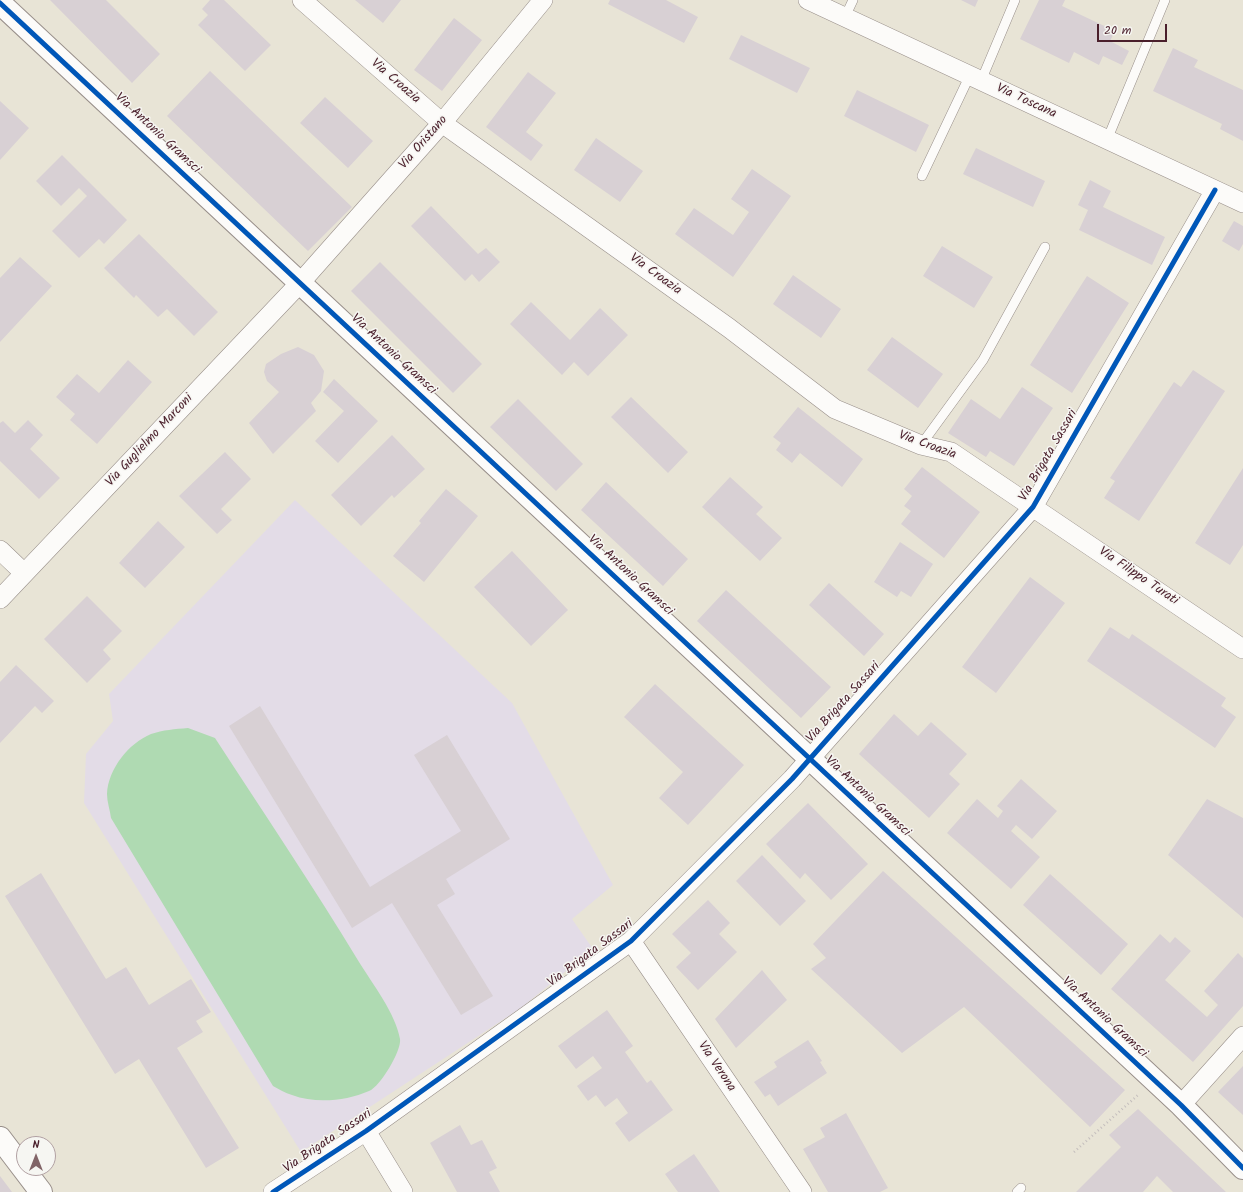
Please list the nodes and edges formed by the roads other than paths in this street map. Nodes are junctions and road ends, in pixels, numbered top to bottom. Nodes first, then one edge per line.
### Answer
1 (302, 0) edge
2 (543, 0) edge
3 (808, 0) edge
4 (853, 0) edge
5 (1015, 0) edge
6 (1165, 0) edge
7 (0, 2) edge
8 (845, 17) junction
9 (975, 78) junction
10 (442, 123) junction
11 (1107, 140) junction
12 (922, 176) dead end
13 (1214, 190) junction
14 (1240, 199) edge
15 (1045, 247) dead end
16 (300, 283) junction
17 (921, 445) junction
18 (1033, 507) junction
19 (0, 550) edge
20 (24, 573) junction
21 (0, 599) edge
22 (1243, 648) edge
23 (810, 758) junction
24 (631, 941) junction
25 (1243, 1036) edge
26 (1181, 1105) junction
27 (366, 1131) junction
28 (0, 1138) edge
29 (1243, 1168) edge
30 (41, 1192) edge
31 (272, 1192) edge
32 (403, 1192) edge
33 (802, 1192) edge

1 - 10 street, Via Croazia
2 - 10 street, Via Oristano
3 - 8 street, Via Toscana
4 - 8 lane
5 - 9 lane
6 - 11 lane
7 - 16 street, Via Antonio Gramsci
8 - 9 street, Via Toscana
9 - 11 street, Via Toscana
9 - 12 lane
10 - 16 street, Via Oristano
10 - 17 street, Via Croazia
11 - 13 street, Via Toscana
13 - 14 street, Via Toscana
13 - 18 street, Via Brigata Sassari
15 - 17 lane
16 - 20 street, Via Guglielmo Marconi
16 - 23 street, Via Antonio Gramsci
17 - 18 street, Via Croazia
18 - 22 street, Via Filippo Turati
18 - 23 street, Via Brigata Sassari
19 - 20 street
20 - 21 street, Via Guglielmo Marconi
23 - 24 street, Via Brigata Sassari
23 - 26 street, Via Antonio Gramsci
24 - 27 street, Via Brigata Sassari
24 - 33 street, Via Verona
25 - 26 street
26 - 29 street, Via Antonio Gramsci
27 - 31 street, Via Brigata Sassari
27 - 32 street
28 - 30 street

